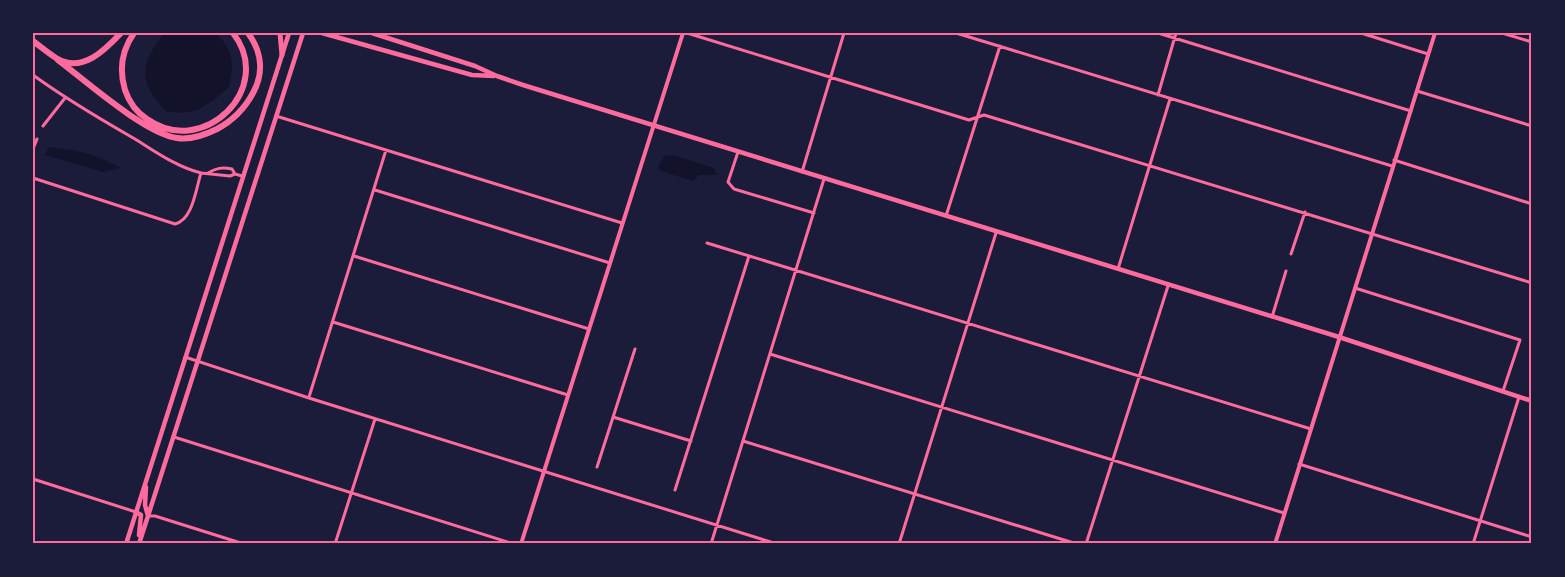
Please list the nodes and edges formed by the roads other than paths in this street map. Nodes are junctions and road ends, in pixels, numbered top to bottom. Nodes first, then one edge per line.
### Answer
1 (121, 33) edge
2 (134, 33) edge
3 (233, 33) edge
4 (248, 33) edge
5 (279, 33) edge
6 (289, 33) edge
7 (303, 33) edge
8 (322, 33) edge
9 (372, 33) edge
10 (685, 33) edge
11 (844, 33) edge
12 (956, 33) edge
13 (1158, 33) edge
14 (1176, 33) edge
15 (1361, 33) edge
16 (1435, 33) edge
17 (1502, 33) edge
18 (1174, 38) junction
19 (33, 41) edge
20 (1532, 42) edge
21 (1000, 46) junction
22 (1428, 54) junction
23 (282, 55) junction
24 (58, 60) junction
25 (33, 75) edge
26 (497, 76) junction
27 (831, 78) junction
28 (1417, 91) junction
29 (1158, 95) junction
30 (65, 98) junction
31 (1170, 99) junction
32 (1411, 111) junction
33 (276, 116) junction
34 (978, 117) junction
35 (44, 126) dead end
36 (655, 126) junction
37 (1532, 126) edge
38 (37, 138) dead end
39 (33, 149) edge
40 (386, 150) junction
41 (738, 152) junction
42 (1394, 160) junction
43 (1151, 165) junction
44 (1392, 166) junction
45 (802, 172) junction
46 (201, 173) junction
47 (208, 173) junction
48 (235, 174) junction
49 (242, 176) junction
50 (33, 178) edge
51 (824, 179) junction
52 (256, 180) junction
53 (375, 190) junction
54 (1532, 204) edge
55 (1305, 212) junction
56 (814, 213) junction
57 (946, 217) junction
58 (622, 223) junction
59 (996, 232) junction
60 (1372, 232) junction
61 (707, 243) dead end
62 (1290, 254) dead end
63 (354, 256) junction
64 (748, 256) junction
65 (216, 257) junction
66 (230, 262) junction
67 (610, 263) junction
68 (1118, 270) junction
69 (796, 271) junction
70 (1286, 271) dead end
71 (1532, 283) edge
72 (1168, 286) junction
73 (1355, 288) junction
74 (1272, 317) junction
75 (333, 322) junction
76 (968, 323) junction
77 (589, 329) junction
78 (1339, 338) junction
79 (635, 349) dead end
80 (770, 354) junction
81 (185, 357) junction
82 (198, 362) junction
83 (1138, 376) junction
84 (1503, 391) junction
85 (568, 395) junction
86 (1519, 396) junction
87 (309, 398) junction
88 (1532, 401) edge
89 (942, 406) junction
90 (613, 417) junction
91 (375, 419) junction
92 (1311, 429) junction
93 (174, 437) junction
94 (691, 441) junction
95 (743, 441) junction
96 (1112, 460) junction
97 (1299, 464) junction
98 (597, 467) dead end
99 (544, 471) junction
100 (147, 478) junction
101 (33, 479) edge
102 (675, 490) dead end
103 (351, 493) junction
104 (915, 493) junction
105 (136, 512) junction
106 (1284, 513) junction
107 (148, 516) junction
108 (1481, 521) junction
109 (717, 524) junction
110 (1532, 537) edge
111 (126, 544) edge
112 (139, 544) edge
113 (244, 544) edge
114 (335, 544) edge
115 (514, 544) edge
116 (521, 544) edge
117 (711, 544) edge
118 (777, 544) edge
119 (899, 544) edge
120 (1077, 544) edge
121 (1086, 544) edge
122 (1275, 544) edge
123 (1473, 544) edge

1 - 24 highway
2 - 3 highway
4 - 24 highway
5 - 23 main road
6 - 23 main road
7 - 33 main road
8 - 26 main road
9 - 26 main road
10 - 27 street
10 - 36 street
11 - 27 street
12 - 21 street
13 - 18 street
14 - 18 street
15 - 22 street
16 - 22 street
17 - 20 street
18 - 29 street
18 - 32 street
19 - 24 highway
21 - 29 street
21 - 34 street
22 - 28 street
23 - 49 main road
25 - 30 street
26 - 36 main road
27 - 34 street
27 - 45 street
28 - 32 street
28 - 37 street
29 - 31 street
30 - 35 street
30 - 46 street
31 - 43 street
31 - 44 street
32 - 42 street
33 - 40 street
33 - 52 main road
34 - 43 street
34 - 57 street
36 - 41 main road
36 - 58 street
38 - 39 street
40 - 53 street
40 - 58 street
41 - 45 main road
41 - 56 street
42 - 44 street
42 - 54 street
43 - 55 street
43 - 68 street
44 - 60 street
45 - 51 main road
46 - 47 street
46 - 50 street
47 - 48 street
47 - 48 street
48 - 49 street
49 - 52 main road
49 - 65 main road
51 - 56 street
51 - 57 main road
52 - 66 main road
53 - 63 street
53 - 67 street
55 - 60 street
55 - 62 street
56 - 69 street
57 - 59 main road
58 - 67 street
59 - 68 main road
59 - 76 street
60 - 71 street
60 - 73 street
61 - 64 street
63 - 75 street
63 - 77 street
64 - 69 street
64 - 94 street
65 - 66 main road
65 - 81 main road
66 - 82 main road
67 - 77 street
68 - 72 main road
69 - 76 street
69 - 80 street
70 - 74 street
72 - 74 main road
72 - 83 street
73 - 78 street
73 - 84 street
74 - 78 main road
75 - 85 street
75 - 87 street
76 - 83 street
76 - 89 street
77 - 85 street
78 - 84 main road
78 - 92 street
79 - 90 street
80 - 89 street
80 - 95 street
81 - 82 street
81 - 100 main road
82 - 87 street
82 - 93 main road
83 - 92 street
83 - 96 street
84 - 86 main road
85 - 99 street
86 - 88 main road
86 - 108 street
87 - 91 street
89 - 96 street
89 - 104 street
90 - 94 street
90 - 98 street
91 - 99 street
91 - 103 street
92 - 97 street
93 - 103 street
93 - 107 main road
94 - 102 street
95 - 104 street
95 - 109 street
96 - 106 street
96 - 121 street
97 - 106 street
97 - 108 street
99 - 109 street
99 - 116 street
100 - 105 main road
100 - 107 main road
101 - 105 street
103 - 114 street
103 - 115 street
104 - 119 street
104 - 120 street
105 - 111 main road
105 - 112 main road
106 - 122 street
107 - 112 main road
107 - 113 street
108 - 110 street
108 - 123 street
109 - 117 street
109 - 118 street

